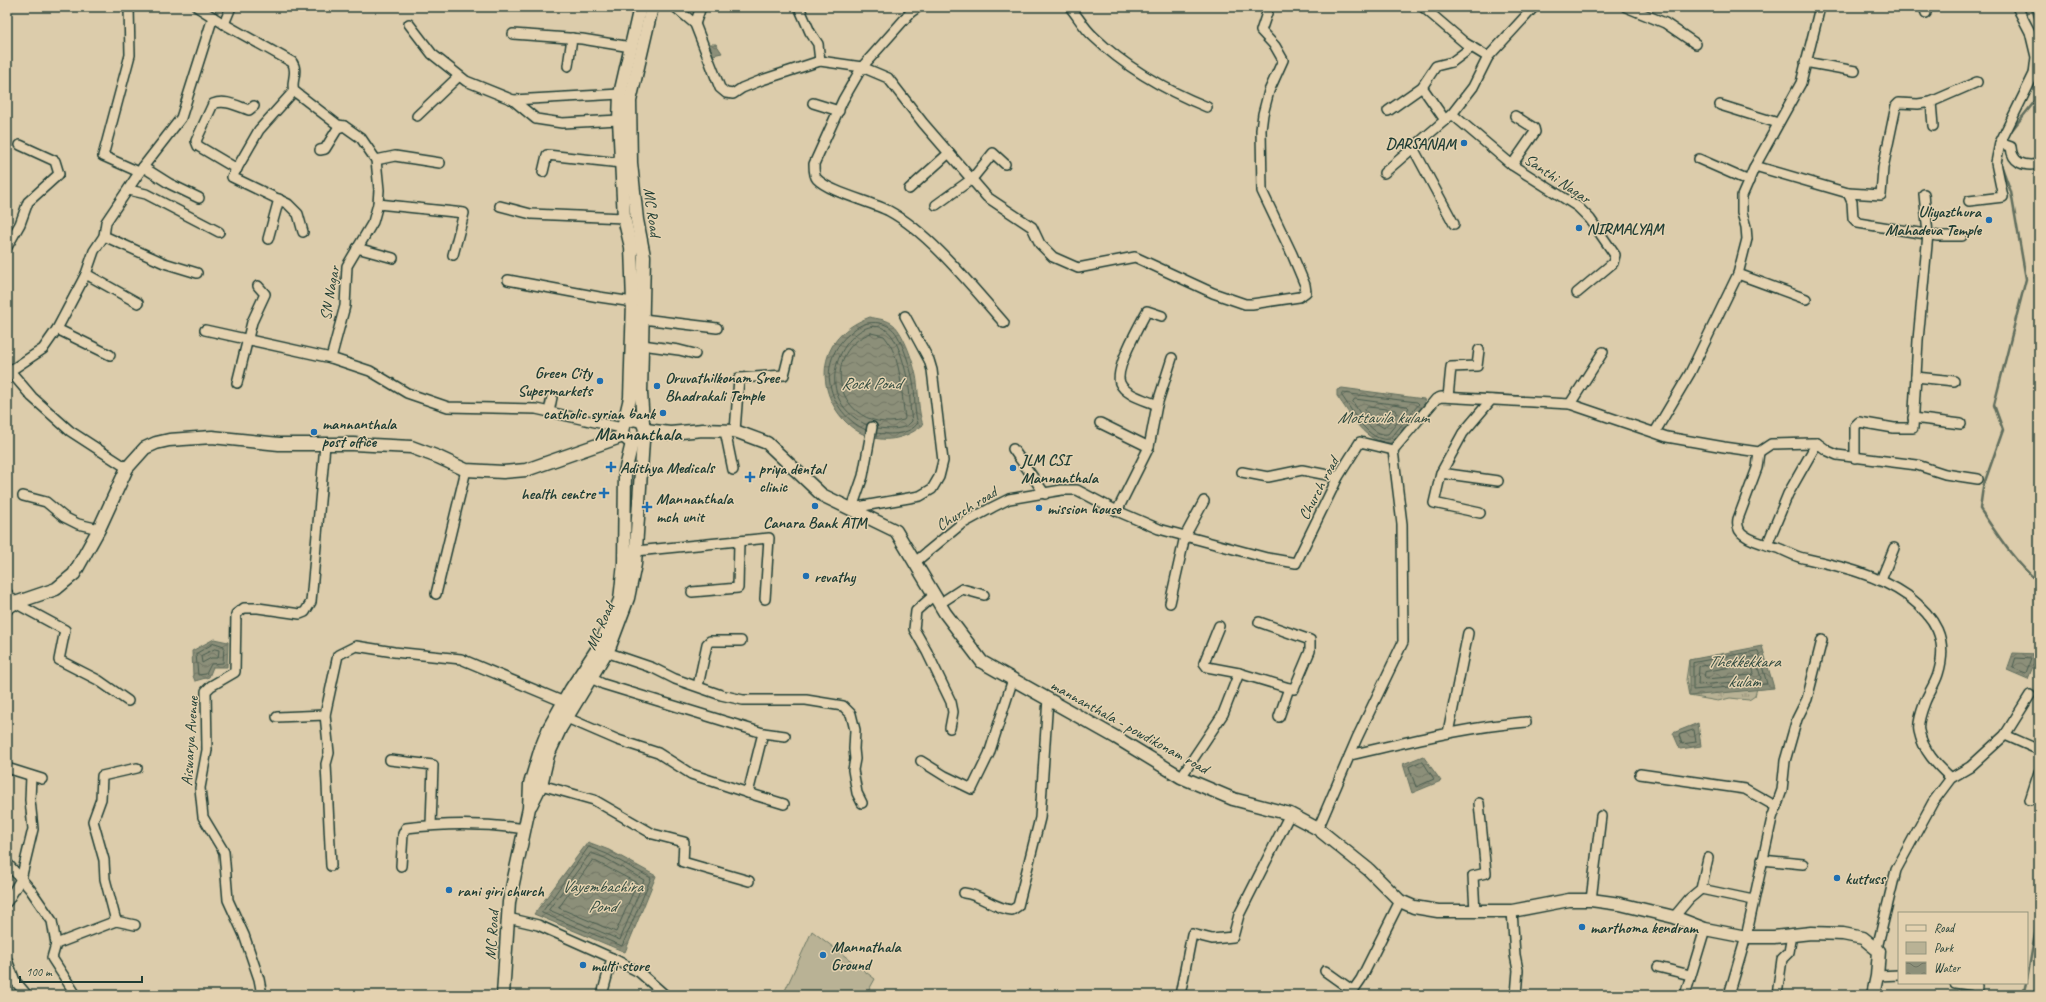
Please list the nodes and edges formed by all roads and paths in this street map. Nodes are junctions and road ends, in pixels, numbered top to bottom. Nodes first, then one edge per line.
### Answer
1 (130, 7) edge
2 (197, 7) edge
3 (231, 7) edge
4 (640, 7) edge
5 (652, 7) edge
6 (675, 7) edge
7 (701, 7) edge
8 (799, 7) edge
9 (918, 7) edge
10 (1070, 7) edge
11 (1269, 7) edge
12 (1423, 7) edge
13 (1534, 7) edge
14 (1626, 7) edge
15 (1820, 7) edge
16 (2017, 7) edge
17 (212, 17) junction
18 (224, 24) junction
19 (409, 24) dead end
20 (695, 24) junction
21 (513, 34) dead end
22 (572, 38) junction
23 (1696, 44) dead end
24 (631, 47) junction
25 (1472, 47) junction
26 (1488, 57) junction
27 (820, 61) junction
28 (1805, 62) junction
29 (568, 66) dead end
30 (862, 67) junction
31 (1855, 71) dead end
32 (459, 76) junction
33 (1977, 82) dead end
34 (1422, 87) junction
35 (294, 91) junction
36 (620, 94) junction
37 (513, 100) junction
38 (1931, 102) junction
39 (813, 103) dead end
40 (254, 106) dead end
41 (1720, 106) dead end
42 (1207, 107) dead end
43 (838, 111) junction
44 (1388, 111) dead end
45 (417, 116) dead end
46 (1515, 116) dead end
47 (1448, 117) junction
48 (619, 120) junction
49 (1778, 123) junction
50 (344, 126) junction
51 (1933, 126) dead end
52 (20, 145) dead end
53 (2005, 145) junction
54 (1413, 148) junction
55 (320, 150) dead end
56 (949, 153) junction
57 (1699, 159) dead end
58 (376, 160) junction
59 (440, 163) dead end
60 (626, 163) junction
61 (1004, 164) dead end
62 (2039, 164) edge
63 (1512, 165) junction
64 (1755, 166) junction
65 (237, 168) junction
66 (141, 169) junction
67 (543, 172) dead end
68 (1384, 173) dead end
69 (972, 179) junction
70 (1749, 181) junction
71 (909, 189) dead end
72 (129, 190) junction
73 (1848, 193) junction
74 (1924, 194) dead end
75 (199, 198) dead end
76 (279, 199) junction
77 (1969, 201) dead end
78 (378, 204) junction
79 (936, 205) dead end
80 (500, 206) dead end
81 (624, 218) junction
82 (1454, 224) dead end
83 (219, 232) dead end
84 (303, 232) dead end
85 (1928, 234) junction
86 (104, 236) junction
87 (1962, 236) dead end
88 (268, 239) dead end
89 (7, 247) edge
90 (358, 248) junction
91 (453, 254) dead end
92 (393, 258) dead end
93 (86, 274) junction
94 (197, 274) dead end
95 (1738, 274) junction
96 (508, 280) dead end
97 (258, 286) dead end
98 (1577, 293) dead end
99 (1806, 299) dead end
100 (633, 302) junction
101 (138, 303) dead end
102 (905, 316) dead end
103 (1162, 316) dead end
104 (643, 319) junction
105 (1004, 323) dead end
106 (58, 328) junction
107 (717, 328) dead end
108 (205, 330) dead end
109 (247, 339) junction
110 (642, 345) junction
111 (1479, 350) dead end
112 (1603, 352) dead end
113 (695, 354) dead end
114 (110, 355) dead end
115 (789, 355) dead end
116 (331, 358) junction
117 (1172, 358) dead end
118 (8, 372) edge
119 (1916, 377) junction
120 (1954, 381) dead end
121 (237, 383) dead end
122 (552, 396) dead end
123 (1448, 398) junction
124 (1491, 400) junction
125 (1570, 404) junction
126 (1157, 405) junction
127 (549, 412) junction
128 (1914, 418) junction
129 (1100, 423) dead end
130 (1961, 424) dead end
131 (872, 428) dead end
132 (730, 431) junction
133 (633, 432) junction
134 (1655, 432) junction
135 (1817, 443) junction
136 (325, 445) junction
137 (1149, 447) junction
138 (1013, 449) dead end
139 (1393, 450) junction
140 (1759, 452) junction
141 (1855, 458) junction
142 (127, 468) junction
143 (466, 470) junction
144 (733, 470) dead end
145 (1242, 472) dead end
146 (1441, 473) junction
147 (1338, 477) junction
148 (1978, 479) dead end
149 (1498, 481) dead end
150 (1045, 494) junction
151 (24, 496) dead end
152 (1204, 501) dead end
153 (852, 508) junction
154 (1117, 511) junction
155 (1480, 513) dead end
156 (99, 529) junction
157 (1185, 536) junction
158 (739, 541) junction
159 (1767, 546) junction
160 (1894, 548) dead end
161 (636, 550) junction
162 (914, 563) junction
163 (1881, 580) junction
164 (692, 592) dead end
165 (7, 593) edge
166 (436, 594) dead end
167 (984, 595) dead end
168 (765, 599) dead end
169 (936, 599) junction
170 (1170, 603) dead end
171 (11, 605) edge
172 (1259, 622) dead end
173 (1219, 626) dead end
174 (1468, 633) dead end
175 (1822, 640) dead end
176 (741, 641) dead end
177 (606, 652) junction
178 (1239, 673) junction
179 (591, 678) junction
180 (1013, 679) junction
181 (698, 686) junction
182 (1289, 688) junction
183 (2030, 695) dead end
184 (1048, 698) junction
185 (128, 701) dead end
186 (564, 702) junction
187 (324, 715) junction
188 (277, 717) dead end
189 (1279, 717) dead end
190 (567, 718) junction
191 (1526, 722) dead end
192 (950, 728) dead end
193 (763, 733) junction
194 (1448, 733) junction
195 (785, 736) dead end
196 (2005, 736) junction
197 (2039, 750) edge
198 (1350, 755) junction
199 (390, 760) dead end
200 (920, 761) dead end
201 (7, 768) edge
202 (137, 768) dead end
203 (2039, 772) edge
204 (1640, 774) dead end
205 (31, 776) junction
206 (1181, 777) junction
207 (1952, 778) junction
208 (42, 779) dead end
209 (541, 785) junction
210 (748, 794) junction
211 (2030, 800) dead end
212 (862, 803) dead end
213 (1479, 803) dead end
214 (784, 804) dead end
215 (1777, 807) junction
216 (529, 808) junction
217 (1290, 814) junction
218 (1600, 816) dead end
219 (431, 825) junction
220 (525, 829) junction
221 (1318, 829) junction
222 (1708, 858) dead end
223 (1762, 860) junction
224 (7, 863) edge
225 (1803, 864) dead end
226 (331, 866) dead end
227 (402, 866) dead end
228 (21, 879) junction
229 (749, 881) dead end
230 (1702, 889) junction
231 (964, 893) dead end
232 (1591, 900) junction
233 (1753, 900) junction
234 (7, 902) edge
235 (1400, 902) junction
236 (1512, 910) junction
237 (1475, 911) junction
238 (1674, 917) junction
239 (508, 918) junction
240 (116, 921) junction
241 (135, 925) dead end
242 (1705, 929) junction
243 (1792, 935) junction
244 (1746, 938) junction
245 (56, 944) junction
246 (1877, 948) junction
247 (612, 958) junction
248 (7, 960) edge
249 (1658, 967) dead end
250 (1325, 971) dead end
251 (1898, 974) edge
252 (1690, 975) junction
253 (1877, 976) junction
254 (1959, 984) edge
255 (1977, 988) edge
256 (1351, 993) edge
257 (27, 995) edge
258 (76, 995) edge
259 (262, 995) edge
260 (503, 995) edge
261 (602, 995) edge
262 (665, 995) edge
263 (1180, 995) edge
264 (1516, 995) edge
265 (1685, 995) edge
266 (1729, 995) edge
267 (1777, 995) edge
268 (1872, 995) edge

1 - 66 street
2 - 17 street
3 - 18 street
4 - 24 main road, MC Road
5 - 60 main road, MC Road
6 - 20 street
7 - 20 street
8 - 27 street
9 - 30 street
10 - 42 street
11 - 69 street
12 - 25 street
13 - 26 street
14 - 23 street
15 - 28 street
16 - 53 street
17 - 18 street
17 - 66 street
18 - 35 street
19 - 32 street
20 - 27 street
21 - 22 street
22 - 24 street
22 - 29 street
24 - 36 main road, MC Road
25 - 26 street
25 - 34 street
26 - 47 street
27 - 30 street
28 - 31 street
28 - 49 street
30 - 43 street
30 - 56 street
32 - 37 street
32 - 45 street
33 - 38 street
34 - 44 street
34 - 47 street, Santhi Nagar
35 - 50 street, SN Nagar
35 - 65 street
36 - 37 street
36 - 48 main road, MC Road
37 - 48 street
38 - 51 street
38 - 73 street
39 - 43 street
40 - 65 street
41 - 49 street
43 - 105 street
46 - 63 street
47 - 54 street
47 - 63 street, Santhi Nagar
48 - 60 main road, MC Road
49 - 64 street
50 - 55 street
50 - 58 street, SN Nagar
52 - 89 street
53 - 62 street
53 - 77 street
54 - 68 street
54 - 82 street
56 - 69 street
56 - 71 street
57 - 70 street
58 - 59 street
58 - 78 street, SN Nagar
60 - 67 street
60 - 81 main road, MC Road
60 - 104 main road, MC Road
61 - 69 street
63 - 98 street, Santhi Nagar
64 - 70 street
64 - 73 street
65 - 76 street
66 - 72 street
66 - 75 street
69 - 79 street
70 - 95 street
72 - 83 street
72 - 86 street
73 - 85 street
74 - 85 street
76 - 84 street
76 - 88 street
78 - 90 street, SN Nagar
78 - 91 street
80 - 81 street
81 - 100 main road, MC Road
85 - 87 street
85 - 119 street
86 - 93 street
86 - 94 street
90 - 92 street
90 - 116 street, SN Nagar
93 - 101 street
93 - 106 street
95 - 99 street
95 - 134 street
96 - 100 street
97 - 109 street
100 - 133 main road, MC Road
102 - 153 street
103 - 126 street
104 - 107 street
104 - 110 main road, MC Road
106 - 114 street
106 - 118 street
108 - 109 street
109 - 116 street
109 - 121 street
110 - 113 street
110 - 133 main road, MC Road
111 - 123 street
112 - 125 street
115 - 132 street
116 - 127 street
117 - 126 street
118 - 142 street
119 - 120 street
119 - 128 street
122 - 127 street
123 - 124 street
123 - 139 street
124 - 125 street
124 - 146 street
125 - 134 street
126 - 137 street
127 - 133 street
128 - 130 street
128 - 141 street
129 - 137 street
131 - 153 street
132 - 133 main road, mannanthala - powdikonam road
132 - 144 street
132 - 153 main road, mannanthala - powdikonam road
133 - 143 main road
133 - 161 main road, MC Road
133 - 186 main road, MC Road
134 - 140 street
135 - 140 street
135 - 141 street
135 - 159 street
136 - 142 main road
136 - 143 main road
136 - 259 street, Aiswarya Avenue
137 - 154 street
138 - 150 street
139 - 147 street, Church road
139 - 198 street
140 - 159 street
141 - 148 street
142 - 156 main road
143 - 166 street
145 - 147 street
146 - 149 street
146 - 155 street
147 - 157 street, Church road
150 - 154 street, Church road
150 - 162 street, Church road
151 - 156 street
152 - 157 street
153 - 162 main road, mannanthala - powdikonam road
154 - 157 street, Church road
156 - 171 main road
157 - 170 street
158 - 161 street
158 - 164 street
158 - 168 street
159 - 163 street
160 - 163 street
161 - 177 main road, MC Road
162 - 169 main road, mannanthala - powdikonam road
163 - 207 street
165 - 171 street
167 - 169 street
169 - 180 main road, mannanthala - powdikonam road
169 - 192 street
171 - 185 street
172 - 182 street
173 - 178 street
174 - 194 street
175 - 215 street
176 - 181 street
177 - 179 main road, MC Road
177 - 181 street
178 - 182 street
178 - 206 street
179 - 190 main road, MC Road
179 - 193 street
180 - 184 main road, mannanthala - powdikonam road
180 - 200 street
181 - 212 street
182 - 189 street
183 - 196 street
184 - 206 main road, mannanthala - powdikonam road
184 - 231 street
186 - 187 street
186 - 216 main road, MC Road
187 - 188 street
187 - 226 street
190 - 209 main road, MC Road
190 - 210 street
191 - 194 street
193 - 195 street
193 - 210 street
194 - 198 street
196 - 197 street
196 - 207 street
198 - 221 street
199 - 219 street
201 - 205 street
202 - 240 street
203 - 211 street
204 - 215 street
205 - 208 street
205 - 228 street
206 - 217 main road, mannanthala - powdikonam road
207 - 246 street
209 - 216 main road, MC Road
209 - 229 street
210 - 214 street
213 - 237 street
215 - 223 street
216 - 220 main road, MC Road
217 - 221 main road, mannanthala - powdikonam road
217 - 263 street
218 - 232 street
219 - 220 street
219 - 227 street
220 - 239 main road, MC Road
221 - 235 main road, mannanthala - powdikonam road
222 - 230 street
223 - 225 street
223 - 233 street
224 - 228 street
228 - 234 street
228 - 245 street
230 - 233 street
230 - 238 street
232 - 236 main road, mannanthala - powdikonam road
232 - 238 main road, mannanthala - powdikonam road
233 - 244 street
235 - 237 main road, mannanthala - powdikonam road
235 - 256 street
236 - 237 main road, mannanthala - powdikonam road
236 - 264 street
238 - 242 main road, mannanthala - powdikonam road
239 - 247 street
239 - 260 main road, MC Road
240 - 241 street
240 - 245 street
242 - 244 main road, mannanthala - powdikonam road
242 - 252 street
243 - 244 main road, mannanthala - powdikonam road
243 - 246 main road, mannanthala - powdikonam road
243 - 267 street
244 - 266 street
245 - 258 street
246 - 253 main road
247 - 261 street
247 - 262 street
248 - 257 street
249 - 252 street
250 - 256 street
251 - 253 street
252 - 265 street
253 - 268 main road
254 - 255 street

